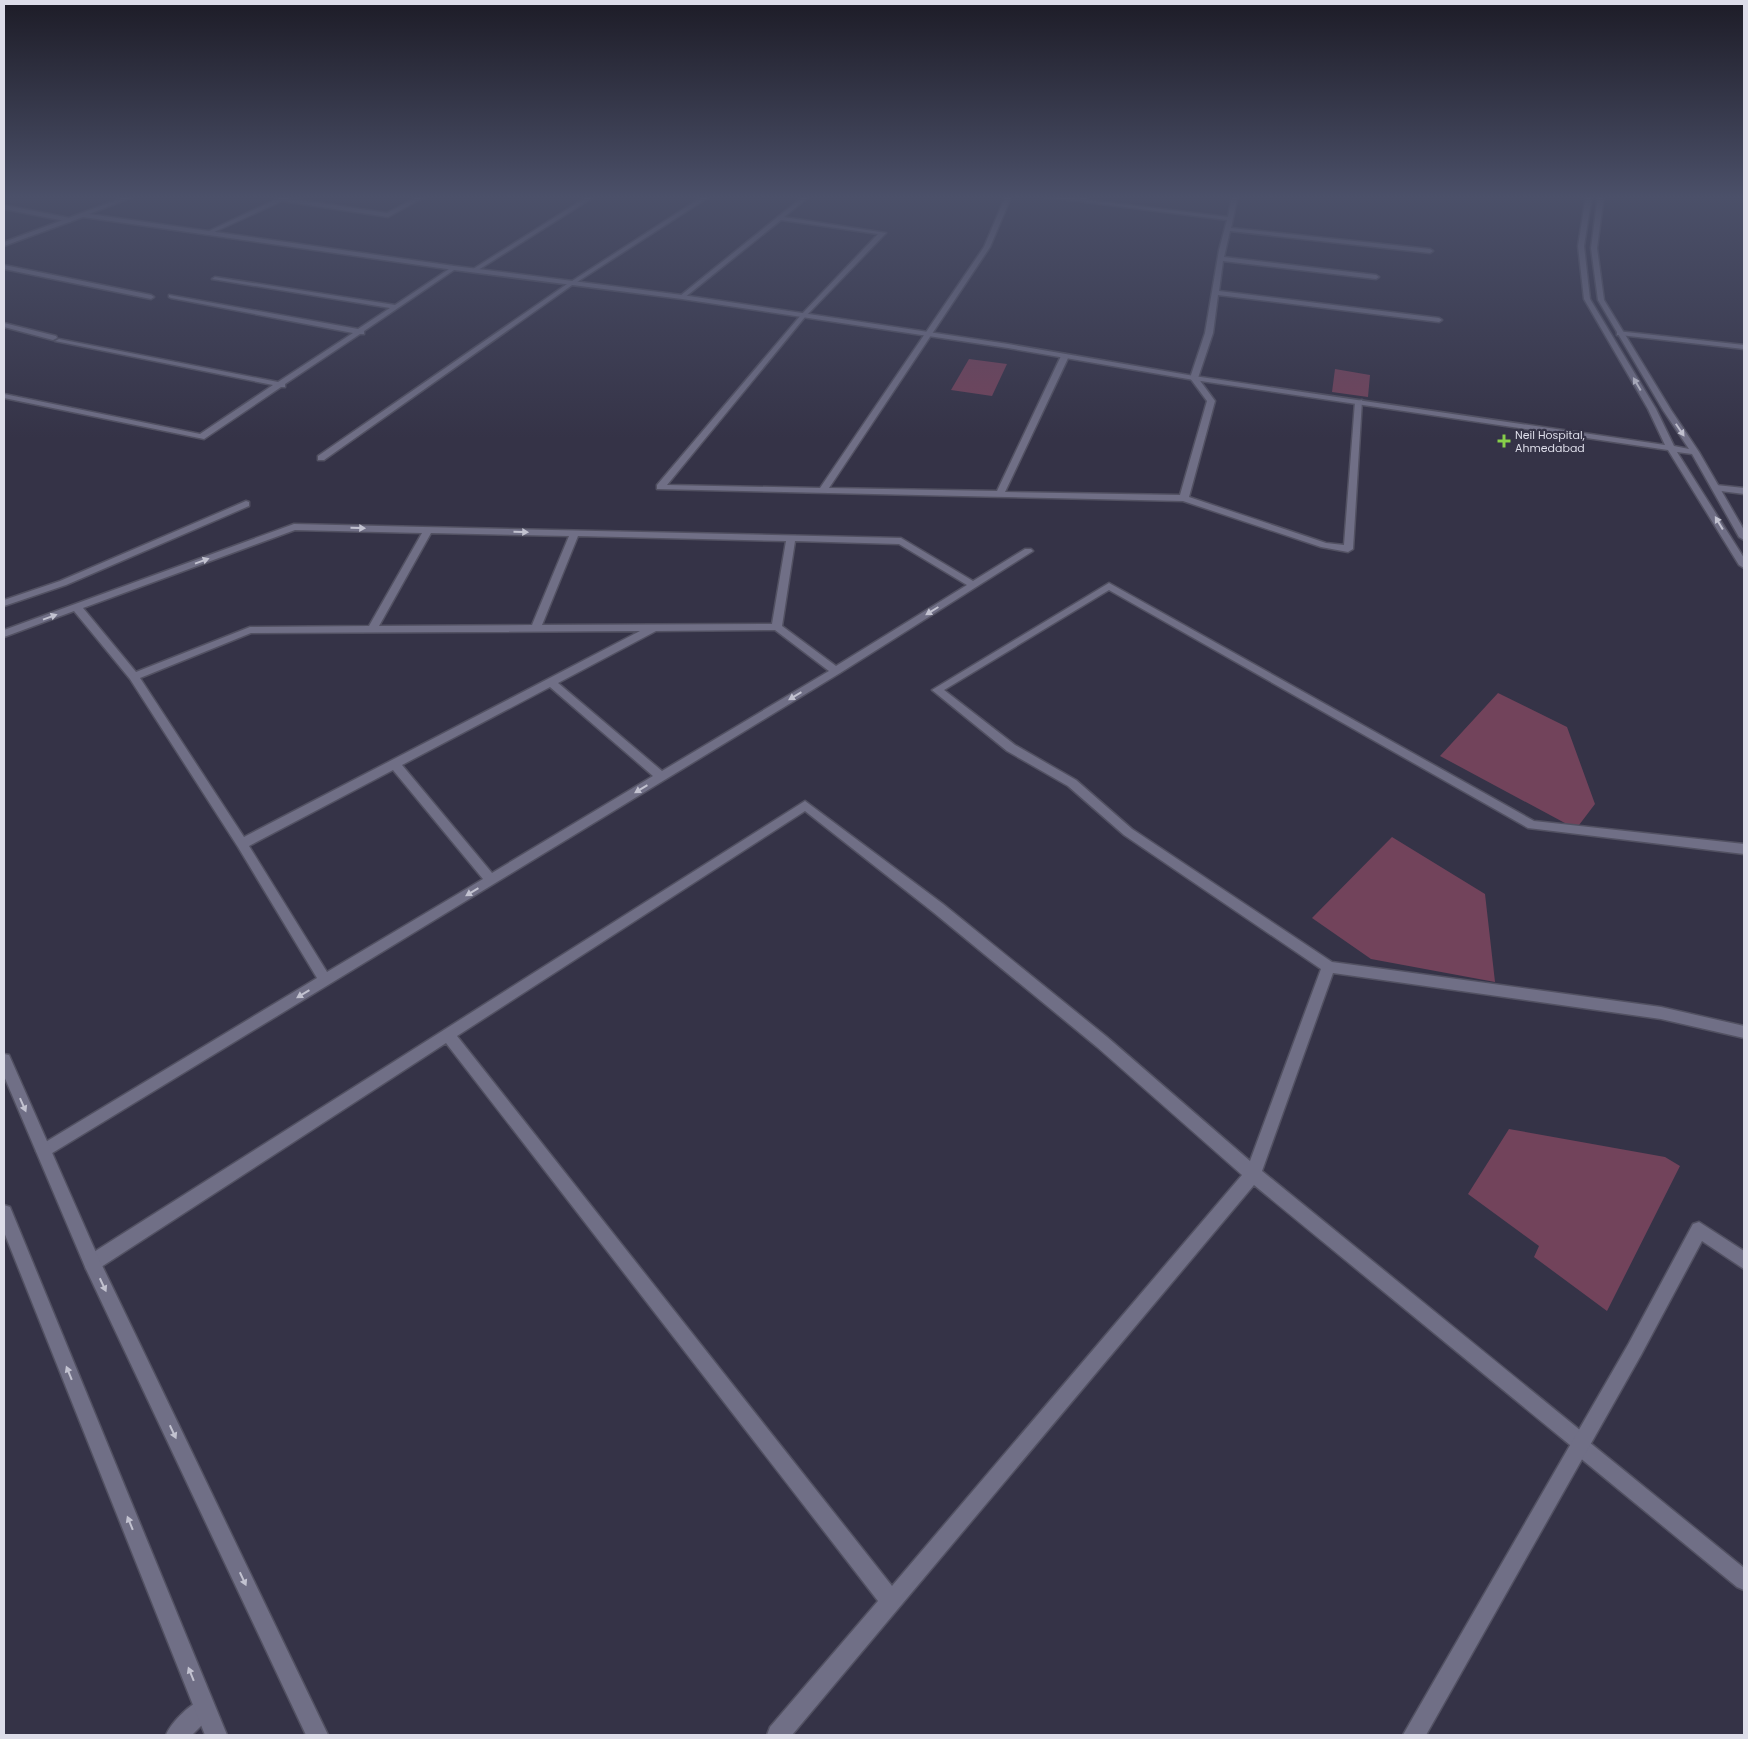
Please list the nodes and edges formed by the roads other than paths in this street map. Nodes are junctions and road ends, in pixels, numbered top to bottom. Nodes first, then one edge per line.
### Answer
1 (49, 276) edge
2 (442, 276) edge
3 (516, 276) edge
4 (583, 276) edge
5 (707, 276) edge
6 (841, 276) edge
7 (967, 276) edge
8 (1218, 276) edge
9 (1361, 276) edge
10 (1584, 276) edge
11 (1598, 276) edge
12 (1376, 278) dead end
13 (215, 279) dead end
14 (572, 283) junction
15 (1215, 293) junction
16 (171, 296) dead end
17 (151, 297) dead end
18 (682, 297) junction
19 (397, 307) junction
20 (803, 316) junction
21 (1439, 320) dead end
22 (4, 325) edge
23 (361, 332) junction
24 (1620, 333) junction
25 (928, 334) junction
26 (1744, 347) edge
27 (1065, 356) junction
28 (1194, 378) junction
29 (282, 385) junction
30 (4, 396) edge
31 (1359, 402) junction
32 (1671, 449) junction
33 (1696, 452) junction
34 (321, 458) dead end
35 (1716, 488) junction
36 (823, 490) junction
37 (1744, 492) edge
38 (1000, 494) junction
39 (1184, 498) junction
40 (246, 504) dead end
41 (428, 530) junction
42 (574, 534) junction
43 (1744, 537) edge
44 (790, 539) junction
45 (1028, 551) dead end
46 (1744, 565) edge
47 (973, 584) junction
48 (4, 603) edge
49 (76, 607) junction
50 (777, 627) junction
51 (536, 628) junction
52 (656, 628) junction
53 (372, 629) junction
54 (4, 634) edge
55 (836, 671) junction
56 (134, 677) junction
57 (551, 682) junction
58 (394, 764) junction
59 (660, 777) junction
60 (242, 844) junction
61 (1744, 850) edge
62 (491, 880) junction
63 (1329, 967) junction
64 (325, 980) junction
65 (1744, 1032) edge
66 (448, 1035) junction
67 (4, 1060) edge
68 (44, 1151) junction
69 (1253, 1174) junction
70 (4, 1213) edge
71 (1744, 1261) edge
72 (92, 1263) junction
73 (1580, 1446) junction
74 (1744, 1580) edge
75 (891, 1602) junction
76 (205, 1708) junction
77 (177, 1735) edge
78 (216, 1735) edge
79 (317, 1735) edge
80 (778, 1735) edge
81 (1414, 1735) edge

1 - 17 street
2 - 19 street
3 - 14 street
4 - 14 street
5 - 18 street
6 - 20 street
7 - 25 street
8 - 15 street
9 - 12 street
32 -> 10 street
11 - 24 street
13 - 19 street
14 - 18 street
14 - 34 street
15 - 21 street
15 - 28 street
16 - 23 street
18 - 20 street
19 - 23 street
20 - 25 street
20 - 36 street
22 - 29 street
23 - 29 street
24 - 26 street
24 -> 33 street
25 - 27 street
25 - 36 street
27 - 28 street
27 - 38 street
28 - 31 street
28 - 39 street
29 - 30 street
31 - 32 street
31 - 39 street
32 - 33 street
46 -> 32 street
33 - 35 street
35 - 37 street
35 - 43 street
36 - 38 street
38 - 39 street
40 - 48 street
41 -> 42 street
49 -> 41 street
41 - 53 street
42 - 44 street
42 - 51 street
44 - 47 street
44 - 50 street
45 - 47 street
47 -> 55 street
54 -> 49 street
49 - 56 street
50 - 52 street
50 - 55 street
51 - 52 street
51 - 53 street
52 - 57 street
53 - 56 street
55 -> 59 street
56 - 60 street
57 - 58 street
57 - 59 street
58 - 60 street
58 - 62 street
59 -> 62 street
60 - 64 street
61 - 63 street
62 -> 64 street
63 - 65 street
63 - 69 street
64 -> 68 street
66 - 69 street
66 - 72 street
66 - 75 street
67 -> 68 street
68 - 72 street
69 - 73 street
69 - 75 street
76 -> 70 street
71 - 73 street
72 -> 79 street
73 - 74 street
73 - 81 street
75 - 80 street
76 - 77 street
76 - 78 street

